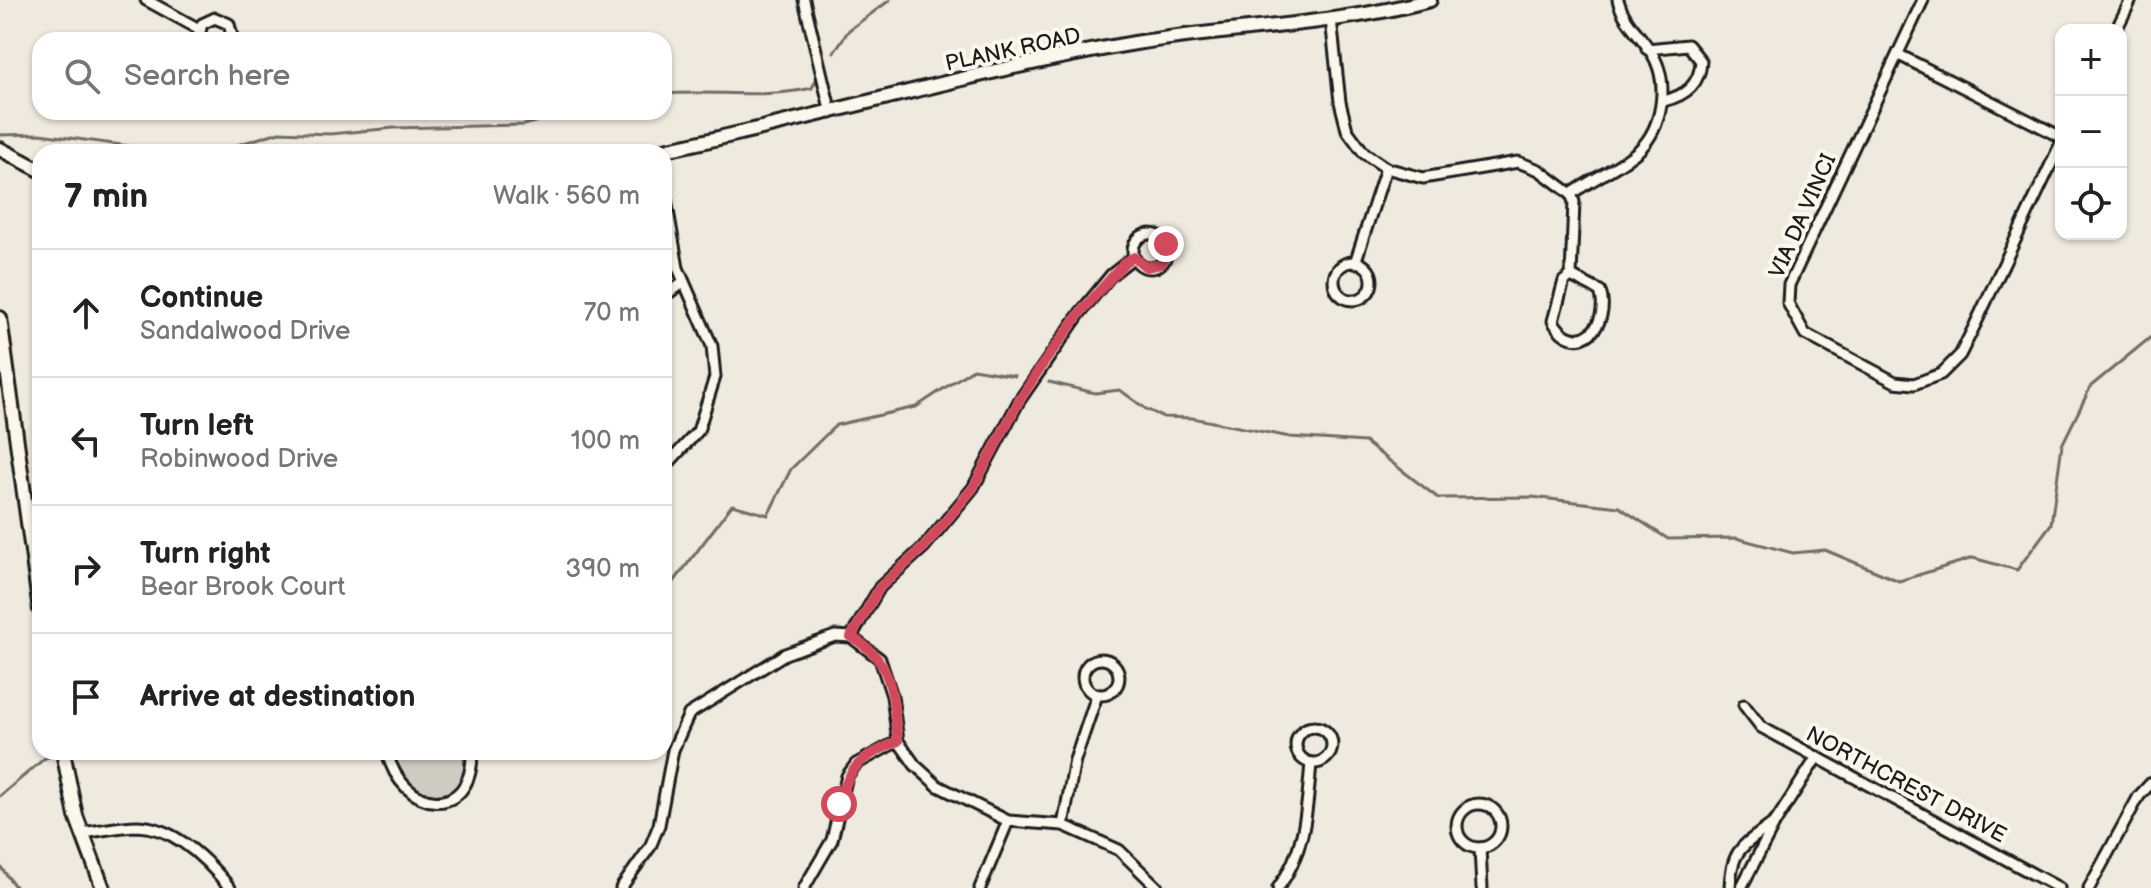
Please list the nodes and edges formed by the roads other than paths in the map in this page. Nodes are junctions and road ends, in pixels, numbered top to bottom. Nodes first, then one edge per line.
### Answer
1 (146, 0) edge
2 (804, 0) edge
3 (1430, 0) edge
4 (1618, 0) edge
5 (1923, 0) edge
6 (2131, 0) edge
7 (1331, 19) junction
8 (2119, 24) edge
9 (199, 29) junction
10 (199, 32) edge
11 (232, 32) edge
12 (1647, 49) junction
13 (1899, 55) junction
14 (1663, 101) junction
15 (831, 113) junction
16 (2055, 134) edge
17 (672, 148) edge
18 (0, 149) edge
19 (2055, 156) edge
20 (32, 166) edge
21 (1386, 168) junction
22 (1571, 194) junction
23 (672, 228) edge
24 (1134, 257) dead end
25 (1355, 263) junction
26 (1571, 276) junction
27 (683, 283) junction
28 (672, 291) edge
29 (0, 318) edge
30 (672, 459) edge
31 (32, 552) edge
32 (851, 637) junction
33 (1097, 695) junction
34 (1744, 705) dead end
35 (898, 741) junction
36 (672, 755) edge
37 (1817, 757) junction
38 (65, 760) edge
39 (390, 760) edge
40 (472, 760) edge
41 (671, 760) edge
42 (1311, 763) junction
43 (2151, 783) edge
44 (1008, 821) junction
45 (1776, 821) junction
46 (1063, 825) junction
47 (82, 833) junction
48 (1480, 848) junction
49 (103, 888) edge
50 (230, 888) edge
51 (621, 888) edge
52 (804, 888) edge
53 (980, 888) edge
54 (1158, 888) edge
55 (1278, 888) edge
56 (1482, 888) edge
57 (1730, 888) edge
58 (1741, 888) edge
59 (2059, 888) edge
60 (2089, 888) edge

1 - 9 street
2 - 15 street
3 - 7 street, PLANK ROAD
4 - 12 street
5 - 13 street, VIA DA VINCI
6 - 8 street
7 - 15 street, PLANK ROAD
7 - 21 street
9 - 10 street
9 - 11 street
12 - 14 street
12 - 14 street
13 - 16 street
13 - 19 street, VIA DA VINCI
14 - 22 street
15 - 17 street, PLANK ROAD
18 - 20 street
21 - 22 street
21 - 25 street
22 - 26 street
23 - 27 street
24 - 32 street
25 - 25 street
26 - 26 street
27 - 28 street
27 - 30 street
29 - 31 street
32 - 35 street
32 - 36 street
33 - 33 street
33 - 46 street
34 - 37 street, NORTHCREST DRIVE
35 - 44 street
35 - 52 street
37 - 45 street
37 - 59 street, NORTHCREST DRIVE
38 - 47 street
39 - 40 street
41 - 51 street
42 - 42 street
42 - 55 street
43 - 60 street
44 - 46 street
44 - 53 street
45 - 57 street
45 - 58 street
46 - 54 street
47 - 49 street
47 - 50 street
48 - 48 street
48 - 56 street

